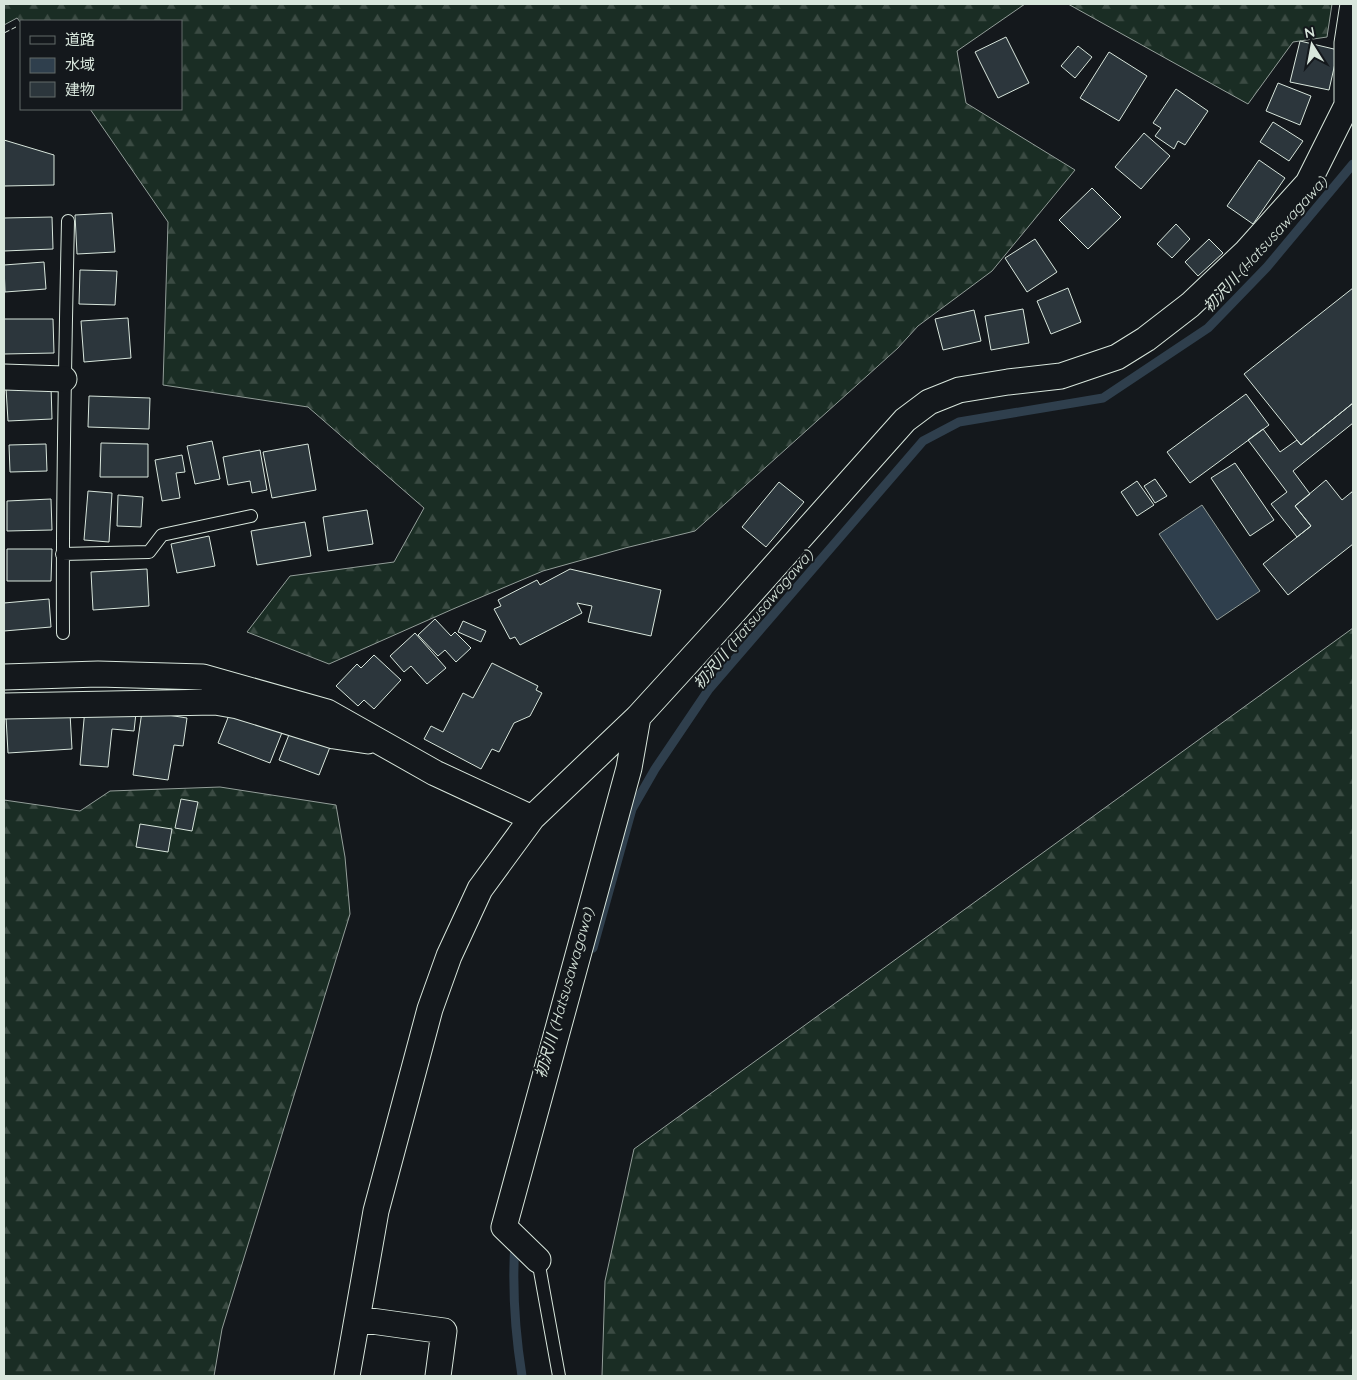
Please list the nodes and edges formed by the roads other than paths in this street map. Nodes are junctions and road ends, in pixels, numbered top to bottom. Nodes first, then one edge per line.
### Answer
1 (1353, 4) edge
2 (1350, 109) edge
3 (68, 221) dead end
4 (4, 377) edge
5 (64, 379) junction
6 (251, 516) dead end
7 (62, 554) junction
8 (63, 633) dead end
9 (4, 677) edge
10 (4, 706) edge
11 (638, 717) junction
12 (382, 743) junction
13 (532, 818) junction
14 (538, 1260) joint
15 (357, 1318) junction
16 (347, 1376) edge
17 (438, 1376) edge
18 (559, 1376) edge

1 - 2 street
2 - 11 street
3 - 5 lane
4 - 5 street
5 - 7 lane
6 - 7 lane
7 - 8 lane
9 - 12 street
10 - 12 street
11 - 13 street
11 - 14 street
12 - 13 street
13 - 15 street
14 - 18 lane
15 - 16 street
15 - 17 street

